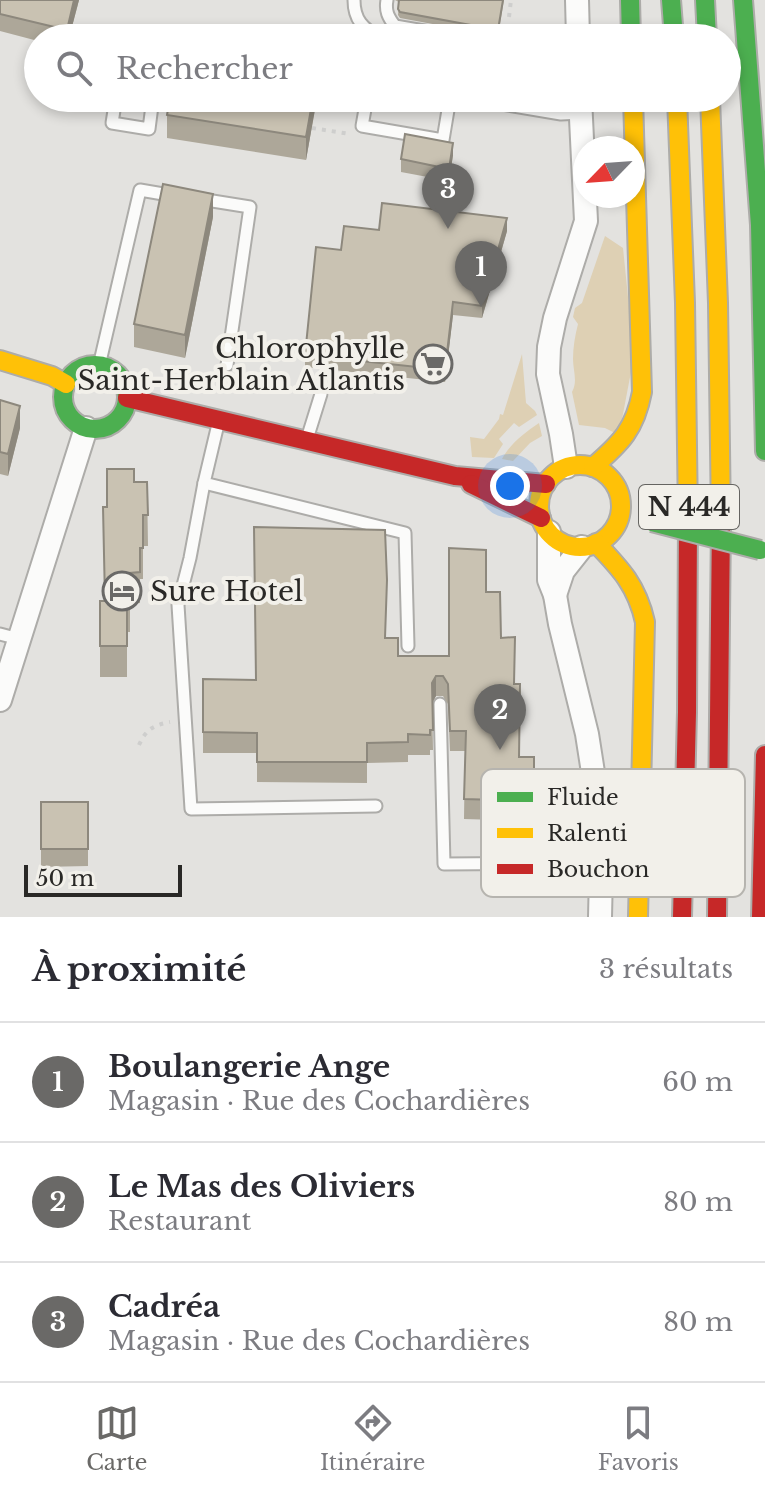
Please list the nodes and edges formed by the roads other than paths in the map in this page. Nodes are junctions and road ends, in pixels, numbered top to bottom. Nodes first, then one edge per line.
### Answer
1 (354, 0) edge
2 (387, 0) edge
3 (577, 0) edge
4 (630, 0) edge
5 (671, 0) edge
6 (705, 0) edge
7 (743, 0) edge
8 (361, 24) edge
9 (393, 24) edge
10 (578, 24) edge
11 (631, 24) edge
12 (673, 24) edge
13 (706, 24) edge
14 (114, 112) edge
15 (151, 112) edge
16 (364, 112) edge
17 (448, 112) edge
18 (580, 112) edge
19 (633, 112) edge
20 (678, 112) edge
21 (710, 112) edge
22 (0, 360) edge
23 (227, 365) dead end
24 (99, 366) junction
25 (66, 384) junction
26 (321, 394) dead end
27 (127, 398) junction
28 (219, 420) junction
29 (86, 428) junction
30 (307, 441) junction
31 (765, 451) edge
32 (566, 467) junction
33 (593, 467) junction
34 (455, 476) junction
35 (204, 483) junction
36 (546, 484) junction
37 (620, 514) junction
38 (545, 525) junction
39 (589, 545) junction
40 (763, 550) edge
41 (555, 595) junction
42 (10, 637) edge
43 (408, 646) dead end
44 (0, 700) edge
45 (440, 704) dead end
46 (765, 755) edge
47 (592, 769) edge
48 (642, 769) edge
49 (687, 769) edge
50 (719, 769) edge
51 (376, 806) dead end
52 (481, 864) edge
53 (600, 897) edge
54 (638, 897) edge
55 (683, 897) edge
56 (717, 897) edge
57 (600, 917) edge
58 (638, 917) edge
59 (682, 917) edge
60 (717, 917) edge
61 (761, 917) edge

1 - 8 lane
2 - 9 lane
3 - 10 street
4 - 11 main road
5 - 12 main road
6 - 13 main road
7 - 31 main road
14 - 15 lane
16 - 17 lane
18 - 32 street
19 - 33 main road
20 - 49 main road, N 444
21 - 50 main road, N 444
22 - 25 main road
23 - 24 lane
24 - 25 main road
24 - 27 main road
25 - 29 main road
26 - 30 lane
27 - 28 main road
27 - 29 main road
28 - 30 main road
28 - 35 lane
29 - 42 street
30 - 34 main road
32 - 33 main road
32 - 36 main road
33 - 37 main road
34 - 36 main road
34 - 38 main road
35 - 43 lane
35 - 51 lane
36 - 38 main road
37 - 39 main road
37 - 40 main road, bridge
38 - 39 main road
38 - 41 street
39 - 41 street
39 - 48 main road
41 - 47 street
42 - 44 street
45 - 52 lane
46 - 61 main road
53 - 57 street
54 - 58 main road
55 - 59 main road, N 444
56 - 60 main road, N 444

